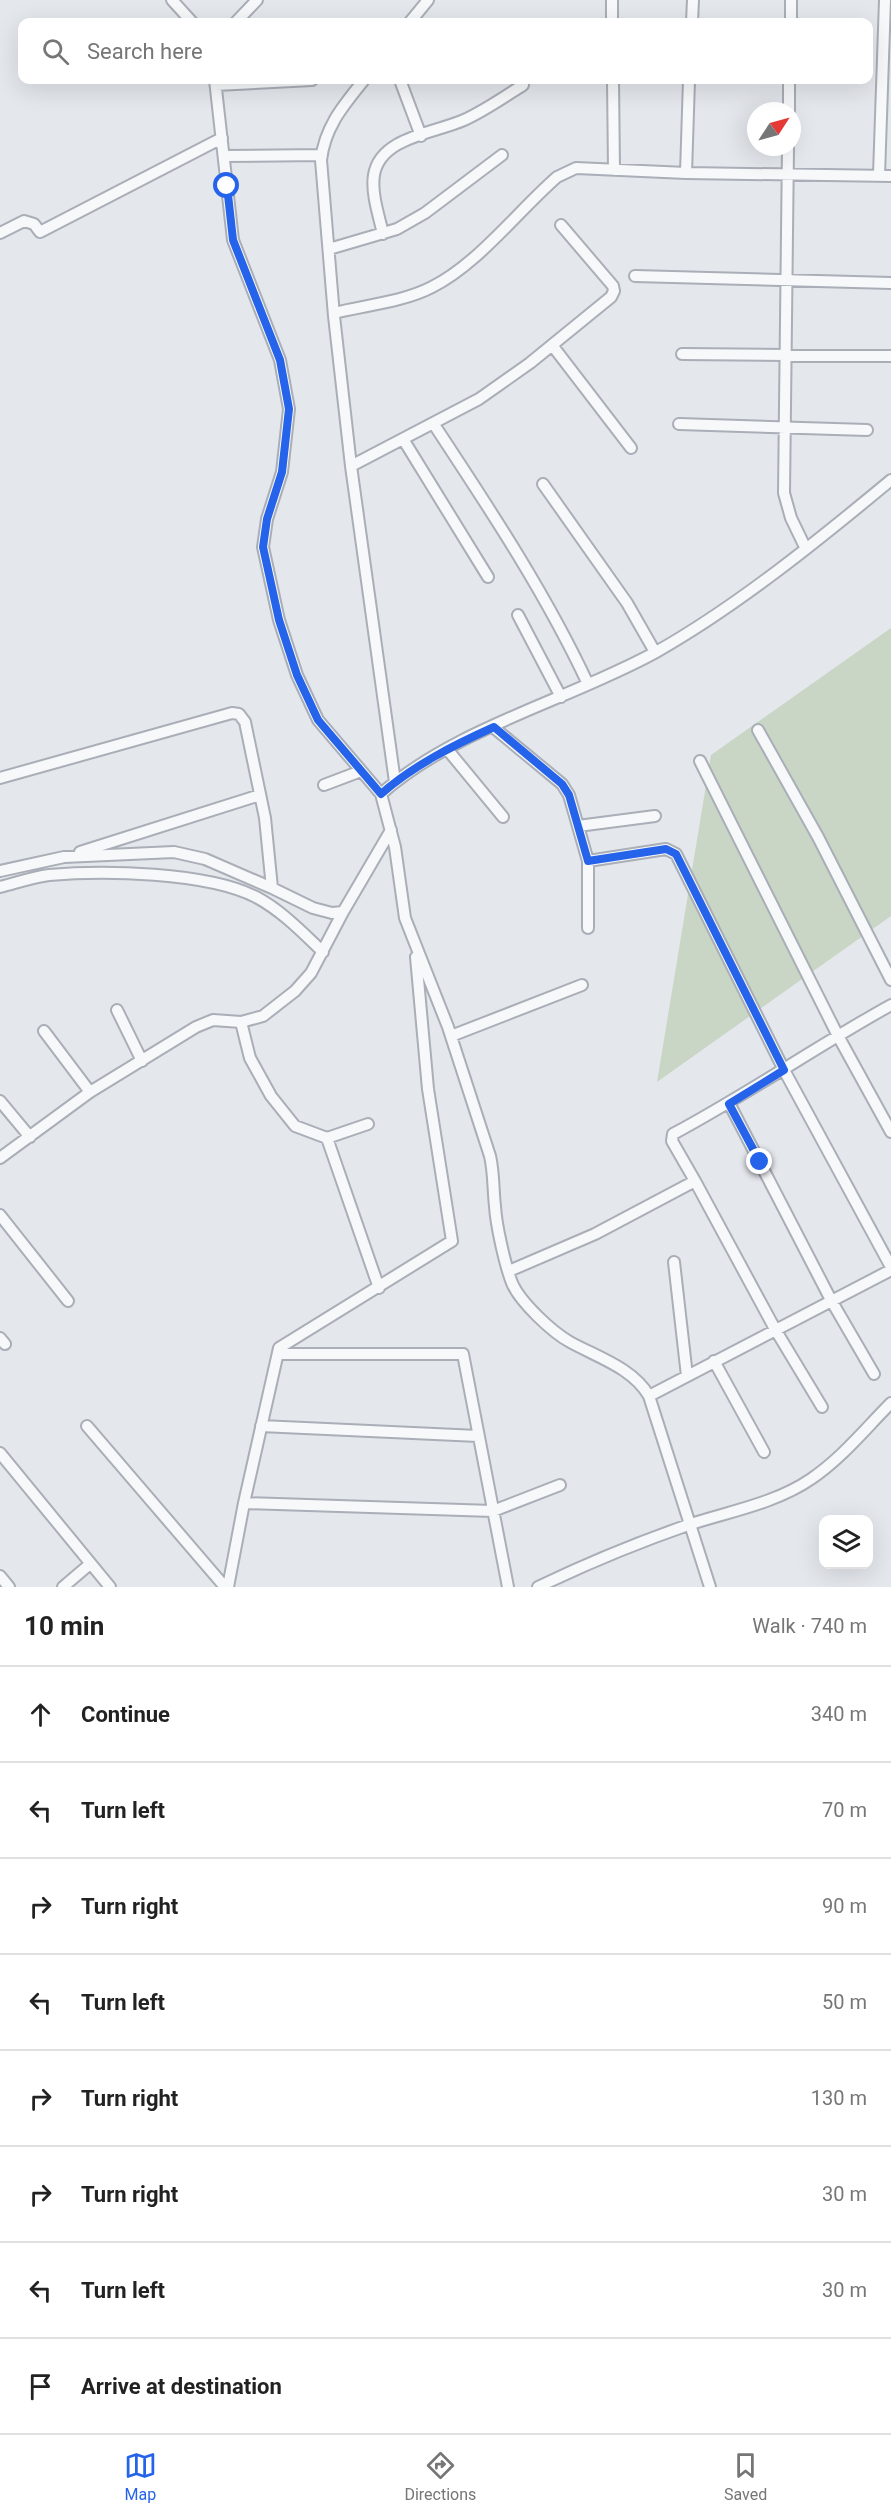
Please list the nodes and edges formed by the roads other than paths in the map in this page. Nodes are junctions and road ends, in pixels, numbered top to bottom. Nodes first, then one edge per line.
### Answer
1 (172, 0) edge
2 (257, 0) edge
3 (428, 0) edge
4 (612, 0) edge
5 (693, 0) edge
6 (791, 0) edge
7 (885, 0) edge
8 (188, 18) edge
9 (240, 18) edge
10 (413, 18) edge
11 (612, 18) edge
12 (692, 18) edge
13 (791, 18) edge
14 (215, 84) edge
15 (361, 84) edge
16 (402, 84) edge
17 (613, 84) edge
18 (689, 84) edge
19 (789, 84) edge
20 (523, 85) dead end
21 (789, 102) edge
22 (421, 136) junction
23 (222, 138) junction
24 (322, 155) junction
25 (502, 155) dead end
26 (224, 156) junction
27 (788, 156) edge
28 (614, 170) junction
29 (686, 173) junction
30 (787, 173) junction
31 (879, 175) junction
32 (891, 176) edge
33 (561, 225) dead end
34 (0, 233) edge
35 (383, 234) junction
36 (328, 249) junction
37 (634, 276) dead end
38 (786, 280) junction
39 (891, 283) edge
40 (334, 313) junction
41 (552, 345) junction
42 (681, 354) dead end
43 (785, 354) junction
44 (891, 356) edge
45 (433, 423) junction
46 (679, 424) dead end
47 (784, 427) junction
48 (867, 430) dead end
49 (403, 439) junction
50 (631, 448) dead end
51 (351, 466) junction
52 (891, 480) edge
53 (543, 484) dead end
54 (805, 547) junction
55 (488, 577) dead end
56 (518, 615) dead end
57 (655, 652) junction
58 (588, 684) junction
59 (561, 697) junction
60 (494, 727) junction
61 (758, 730) dead end
62 (447, 749) junction
63 (700, 761) dead end
64 (361, 771) junction
65 (0, 778) edge
66 (395, 782) junction
67 (324, 785) dead end
68 (381, 794) junction
69 (260, 795) junction
70 (655, 816) dead end
71 (503, 817) dead end
72 (578, 826) junction
73 (391, 830) junction
74 (64, 857) junction
75 (588, 861) junction
76 (0, 872) edge
77 (0, 887) edge
78 (272, 888) junction
79 (343, 912) junction
80 (588, 928) dead end
81 (414, 943) junction
82 (323, 952) junction
83 (891, 980) edge
84 (582, 985) dead end
85 (891, 1005) edge
86 (117, 1010) dead end
87 (241, 1022) junction
88 (44, 1030) dead end
89 (837, 1034) junction
90 (451, 1036) junction
91 (142, 1061) junction
92 (784, 1070) junction
93 (90, 1092) junction
94 (0, 1101) edge
95 (729, 1104) junction
96 (368, 1124) dead end
97 (891, 1132) edge
98 (30, 1137) junction
99 (327, 1138) junction
100 (0, 1158) edge
101 (695, 1181) junction
102 (0, 1215) edge
103 (674, 1262) dead end
104 (891, 1269) edge
105 (509, 1271) junction
106 (379, 1288) junction
107 (831, 1300) junction
108 (68, 1301) dead end
109 (775, 1329) junction
110 (278, 1354) junction
111 (714, 1361) junction
112 (874, 1374) dead end
113 (687, 1376) junction
114 (649, 1396) junction
115 (891, 1403) edge
116 (822, 1407) dead end
117 (87, 1426) dead end
118 (261, 1426) junction
119 (478, 1436) junction
120 (764, 1452) dead end
121 (0, 1454) edge
122 (560, 1485) dead end
123 (244, 1503) junction
124 (493, 1511) junction
125 (691, 1524) junction
126 (90, 1564) junction
127 (0, 1576) edge
128 (9, 1587) edge
129 (63, 1587) edge
130 (110, 1587) edge
131 (226, 1587) edge
132 (508, 1587) edge
133 (538, 1587) edge
134 (710, 1587) edge

1 - 8 street
2 - 9 street
3 - 10 street
4 - 11 street
5 - 12 street
6 - 13 street
7 - 31 street
14 - 23 street
15 - 24 street
16 - 22 street
17 - 28 street
18 - 29 street
19 - 21 street
20 - 22 street
22 - 35 street
23 - 26 street
23 - 34 street
24 - 26 street
24 - 36 street
25 - 35 street
26 - 64 street
27 - 30 street
28 - 29 street
28 - 40 street
29 - 30 street
30 - 31 street
30 - 38 street
31 - 32 street
33 - 41 street
35 - 36 street
36 - 40 street
37 - 38 street
38 - 39 street
38 - 43 street
40 - 51 street
41 - 45 street
41 - 50 street
42 - 43 street
43 - 44 street
43 - 47 street
45 - 49 street
45 - 58 street
46 - 47 street
47 - 48 street
47 - 54 street
49 - 51 street
49 - 55 street
51 - 66 street
52 - 54 street
53 - 57 street
54 - 57 street
56 - 59 street
57 - 58 street
58 - 59 street
59 - 60 street
60 - 62 street
60 - 72 street
61 - 83 street
62 - 66 street
62 - 71 street
63 - 89 street
64 - 67 street
64 - 68 street
65 - 69 street
66 - 68 street
68 - 73 street
69 - 74 street
69 - 78 street
70 - 72 street
72 - 75 street
73 - 79 street
73 - 81 street
74 - 76 street
74 - 78 street
75 - 80 street
75 - 92 street
77 - 82 street
78 - 79 street
79 - 82 street
81 - 90 street
81 - 106 street
82 - 87 street
84 - 90 street
85 - 89 street
86 - 91 street
87 - 91 street
87 - 99 street
88 - 93 street
89 - 92 street
89 - 97 street
90 - 105 street
91 - 93 street
92 - 95 street
92 - 104 street
93 - 98 street
94 - 98 street
95 - 101 street
95 - 107 street
96 - 99 street
98 - 100 street
99 - 106 street
101 - 105 street
101 - 109 street
102 - 108 street
103 - 113 street
104 - 107 street
105 - 114 street
106 - 110 street
107 - 109 street
107 - 112 street
109 - 111 street
109 - 116 street
110 - 118 street
110 - 119 street
111 - 113 street
111 - 120 street
113 - 114 street
114 - 125 street
115 - 125 street
117 - 131 street
118 - 119 street
118 - 123 street
119 - 124 street
121 - 126 street
122 - 124 street
123 - 124 street
123 - 131 street
124 - 132 street
125 - 133 street
125 - 134 street
126 - 129 street
126 - 130 street
127 - 128 street

